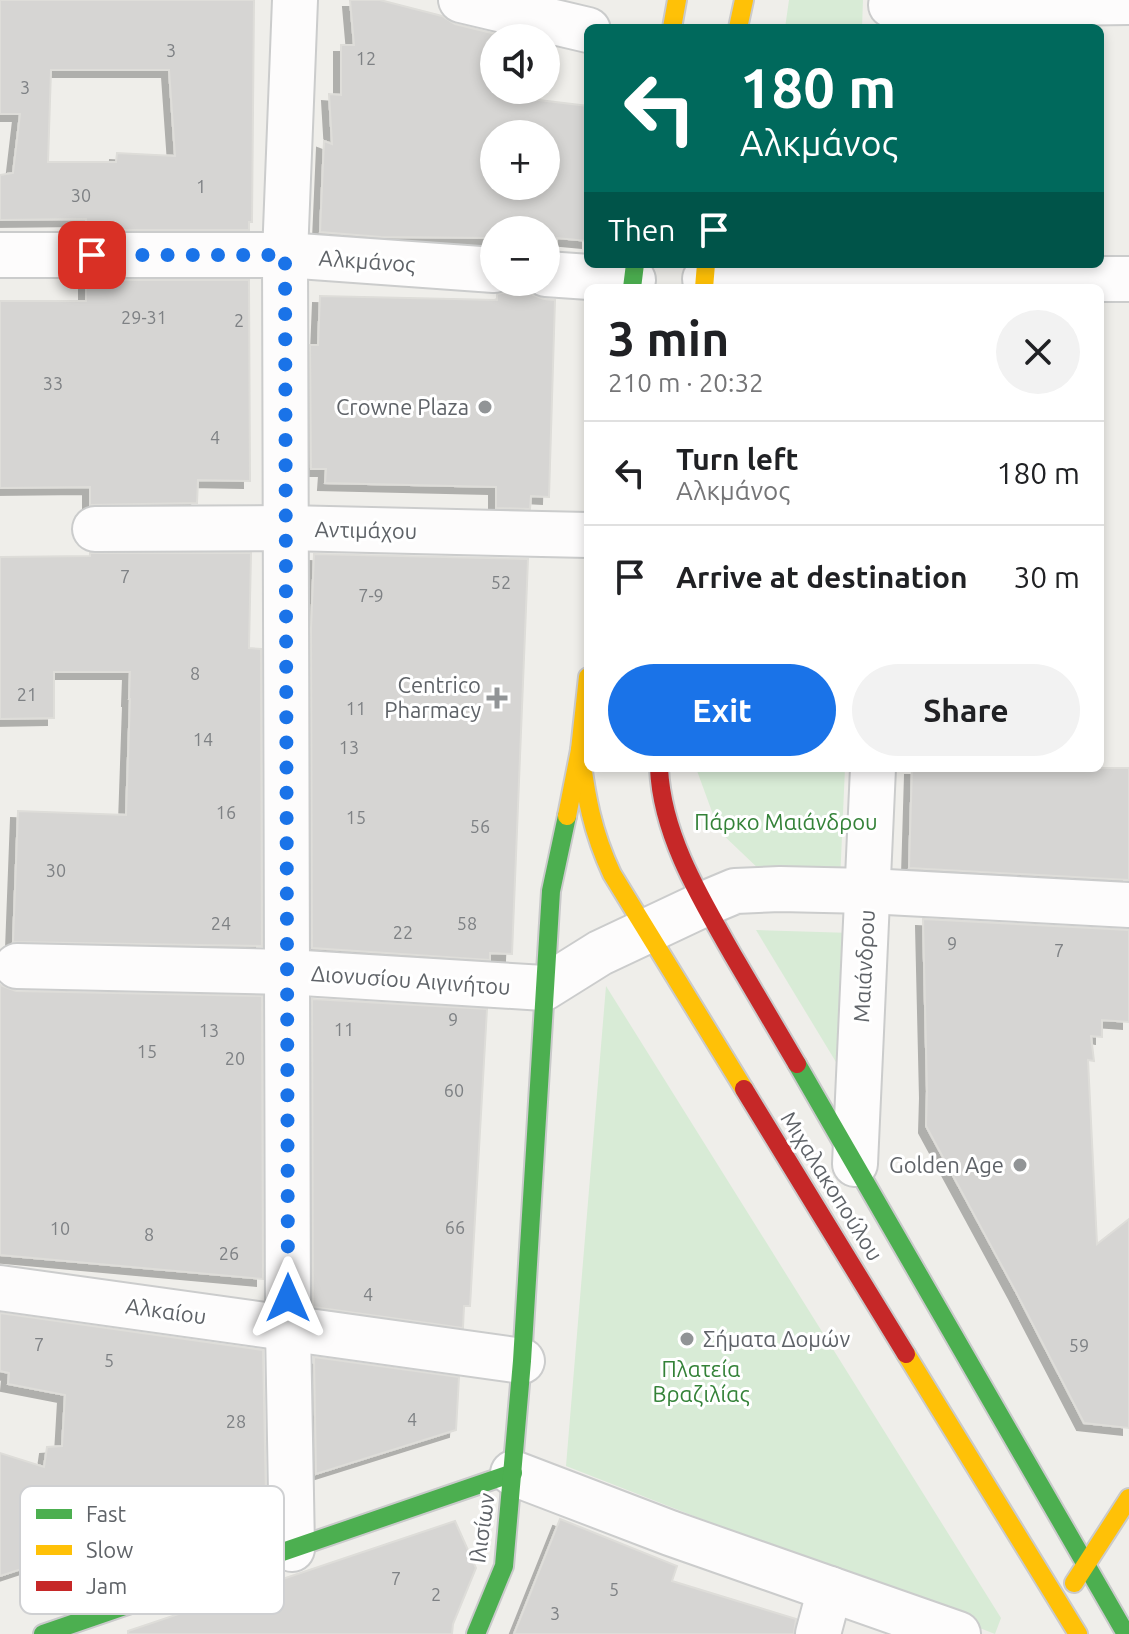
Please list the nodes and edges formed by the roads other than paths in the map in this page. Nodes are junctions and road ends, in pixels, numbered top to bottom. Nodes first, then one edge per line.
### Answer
1 (295, 0) edge
2 (677, 0) edge
3 (744, 0) edge
4 (471, 1) edge
5 (1129, 2) edge
6 (891, 11) edge
7 (673, 24) edge
8 (739, 24) edge
9 (584, 29) edge
10 (0, 255) edge
11 (285, 255) junction
12 (480, 269) edge
13 (560, 274) edge
14 (633, 277) edge
15 (705, 277) edge
16 (894, 277) edge
17 (1129, 279) edge
18 (286, 528) junction
19 (95, 529) dead end
20 (584, 535) edge
21 (584, 714) edge
22 (580, 750) junction
23 (659, 772) edge
24 (873, 772) edge
25 (868, 891) junction
26 (704, 904) junction
27 (1129, 905) edge
28 (647, 931) junction
29 (17, 966) dead end
30 (287, 972) junction
31 (544, 988) junction
32 (855, 1164) junction
33 (0, 1288) edge
34 (288, 1328) junction
35 (522, 1361) junction
36 (513, 1473) junction
37 (1129, 1498) edge
38 (292, 1549) junction
39 (284, 1552) edge
40 (1086, 1564) junction
41 (830, 1589) junction
42 (1060, 1604) junction
43 (102, 1614) edge
44 (1047, 1627) dead end
45 (43, 1634) edge
46 (476, 1634) edge
47 (818, 1634) edge
48 (958, 1634) edge
49 (1078, 1634) edge
50 (1126, 1634) edge

1 - 11 street
2 - 7 main road
3 - 8 main road
4 - 9 street
5 - 6 street
10 - 11 street, Αλκμάνος
11 - 12 street, Αλκμάνος
11 - 18 street
13 - 14 street
15 - 16 street
16 - 17 street
18 - 19 street, Αντιμάχου
18 - 20 street, Αντιμάχου
18 - 30 street
21 - 22 main road, Μιχαλακοπούλου
22 - 28 main road, Μιχαλακοπούλου
22 - 31 main road, Μιχαλακοπούλου
23 - 26 main road, Μιχαλακοπούλου
24 - 25 street, Μαιάνδρου
25 - 26 street
25 - 27 street
25 - 32 street, Μαιάνδρου
26 - 28 street
26 - 32 main road, Μιχαλακοπούλου
28 - 31 street
28 - 42 main road, Μιχαλακοπούλου
29 - 30 street, Διονυσίου Αιγινήτου
30 - 31 street, Διονυσίου Αιγινήτου
30 - 34 street
31 - 35 main road, Μιχαλακοπούλου
32 - 40 main road, Μιχαλακοπούλου
33 - 34 street, Αλκαίου
34 - 35 street, Αλκαίου
34 - 38 street
35 - 36 main road, Μιχαλακοπούλου
36 - 38 main road
36 - 41 street
36 - 46 main road, Ιλισίων
37 - 40 main road
38 - 39 main road
40 - 42 main road
40 - 50 main road, Μιχαλακοπούλου
41 - 47 street
41 - 48 street
42 - 44 main road
42 - 49 main road, Μιχαλακοπούλου
43 - 45 main road

